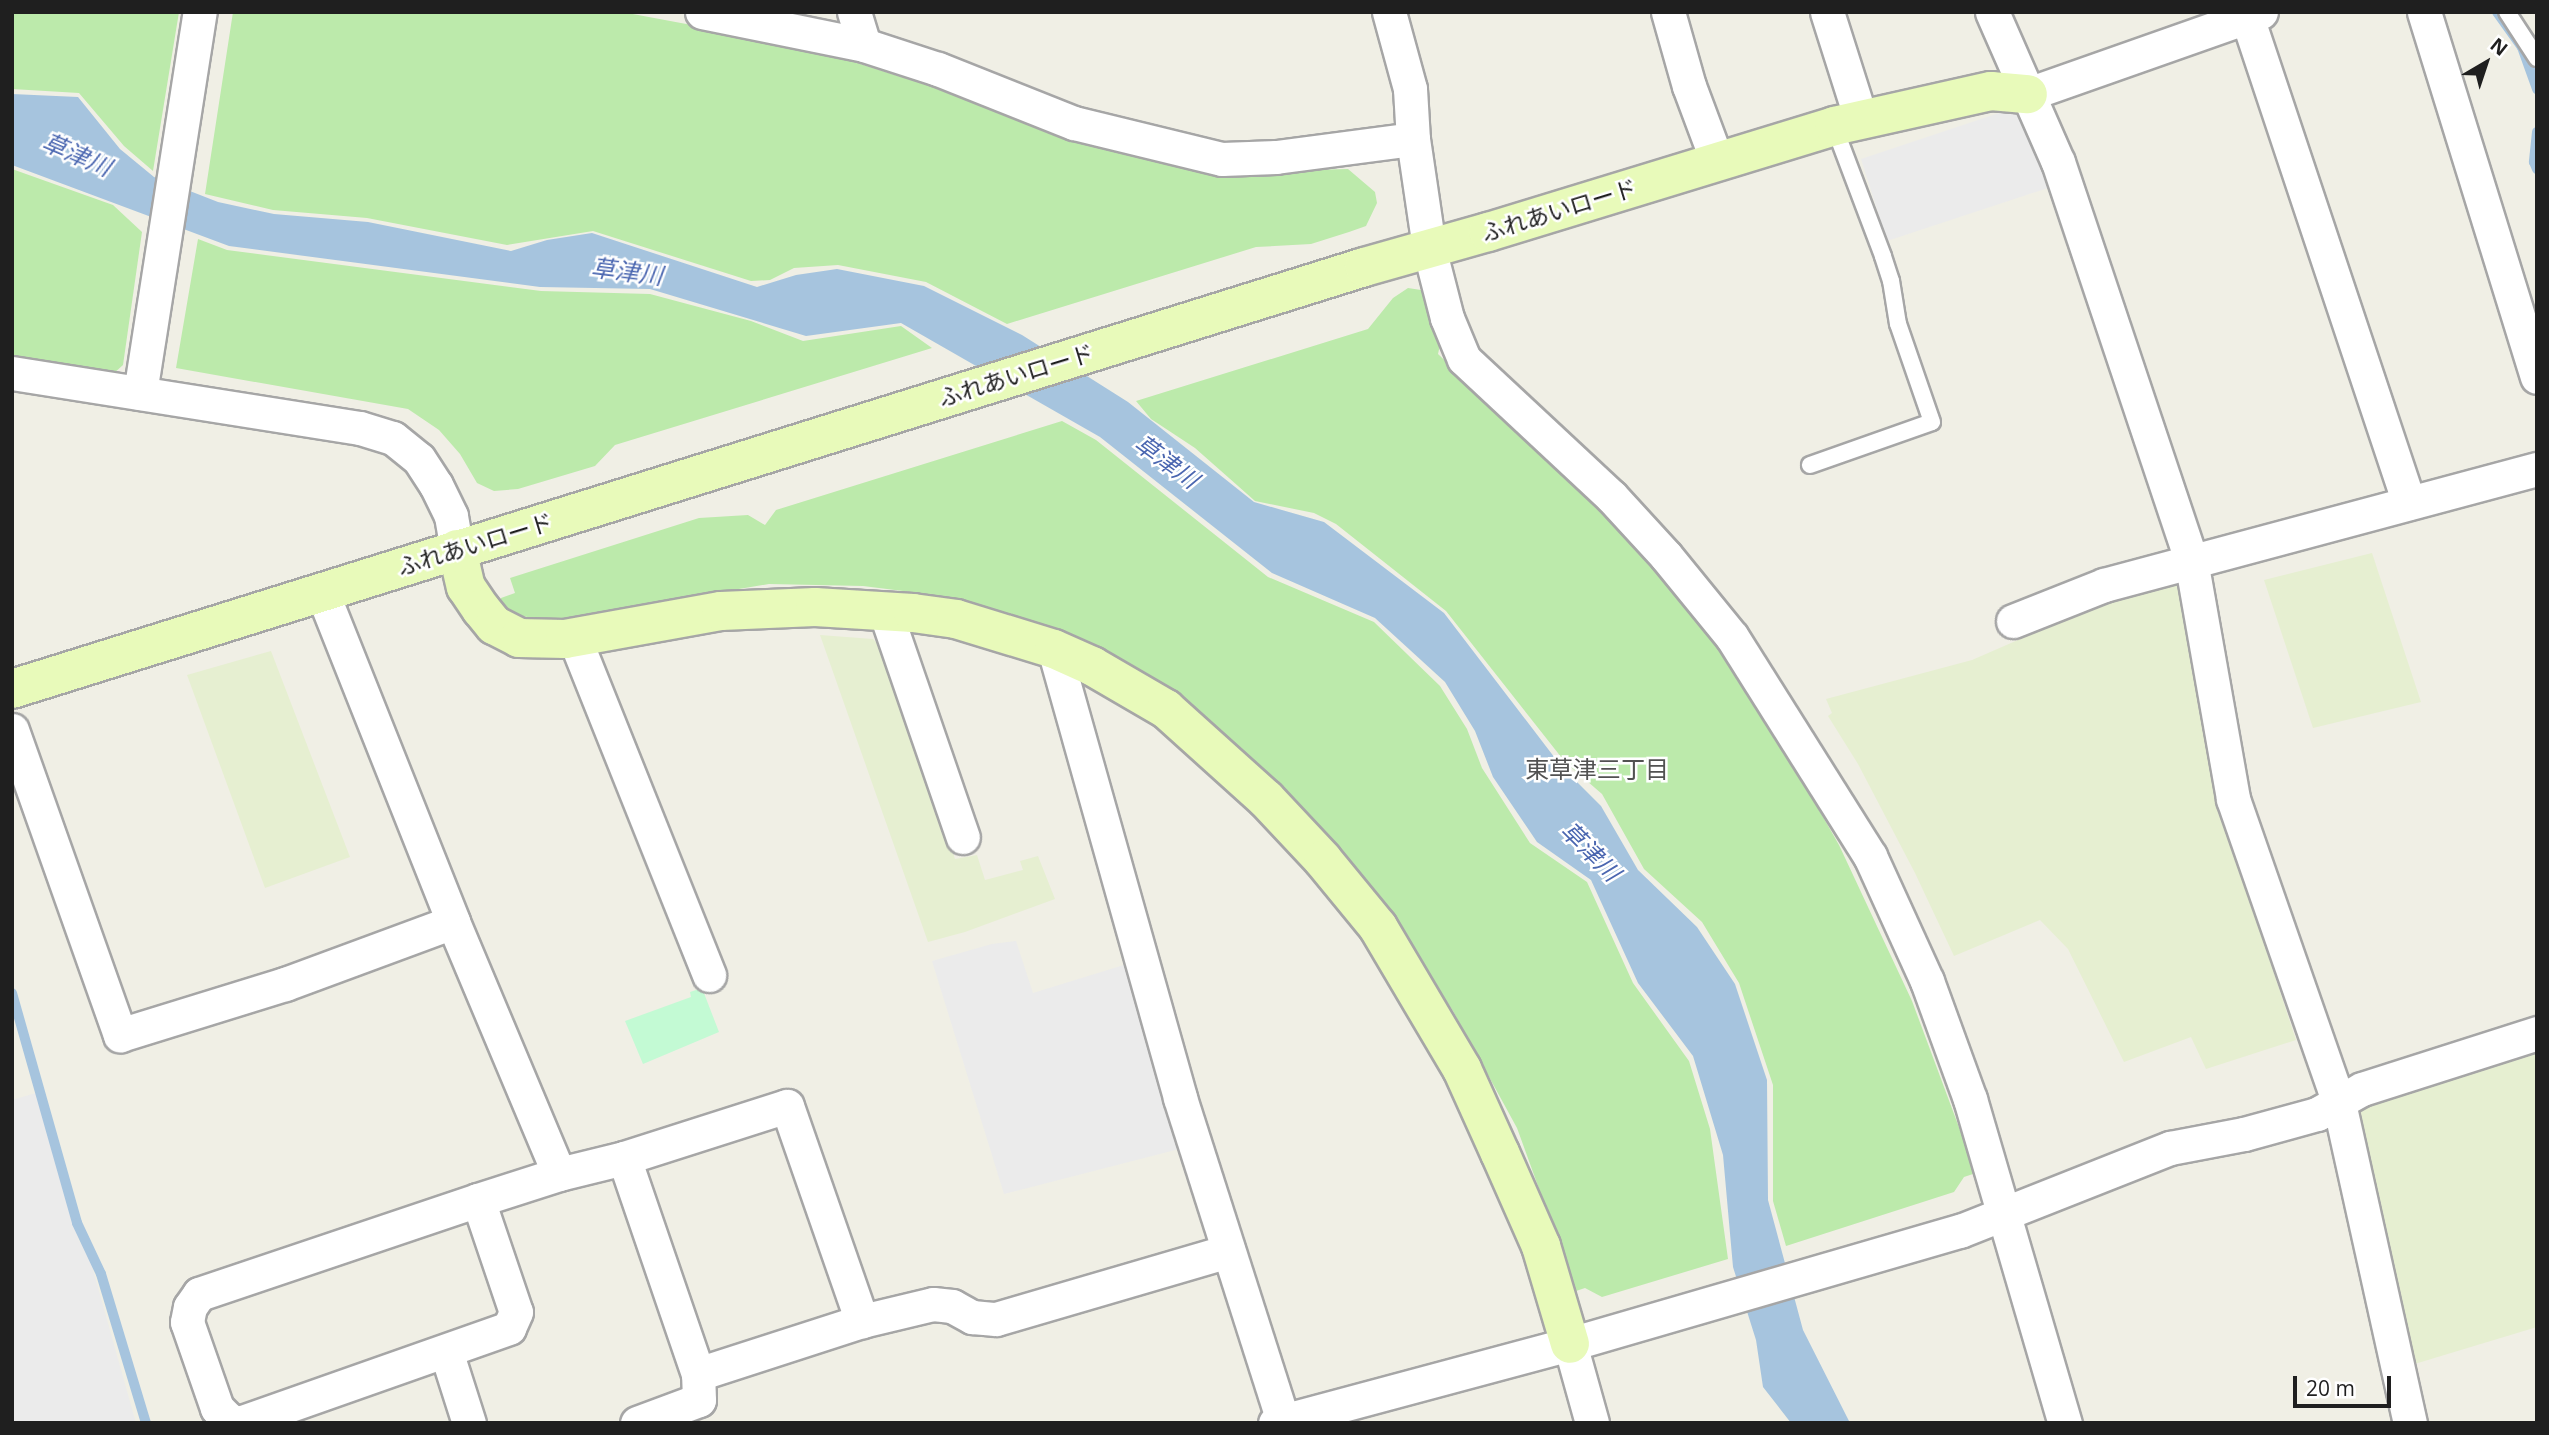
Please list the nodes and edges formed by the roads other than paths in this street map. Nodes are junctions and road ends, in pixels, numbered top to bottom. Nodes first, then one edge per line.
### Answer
1 (200, 12) edge
2 (702, 12) edge
3 (855, 12) edge
4 (1389, 12) edge
5 (1668, 12) edge
6 (1827, 12) edge
7 (1992, 12) edge
8 (2424, 12) edge
9 (2507, 12) edge
10 (2239, 16) edge
11 (864, 45) junction
12 (2537, 58) edge
13 (2028, 94) junction
14 (1847, 123) junction
15 (1413, 139) junction
16 (1717, 161) junction
17 (1429, 248) junction
18 (12, 373) edge
19 (2537, 377) edge
20 (140, 393) junction
21 (1810, 465) dead end
22 (2537, 469) edge
23 (2409, 503) junction
24 (457, 550) junction
25 (2191, 560) junction
26 (322, 592) junction
27 (886, 611) junction
28 (2013, 621) dead end
29 (574, 637) junction
30 (1054, 649) junction
31 (12, 689) edge
32 (12, 730) edge
33 (963, 837) dead end
34 (453, 922) junction
35 (709, 975) dead end
36 (2537, 1033) edge
37 (2339, 1103) junction
38 (624, 1158) junction
39 (559, 1174) junction
40 (478, 1200) junction
41 (2005, 1214) junction
42 (1228, 1251) junction
43 (862, 1321) junction
44 (1570, 1345) junction
45 (446, 1351) junction
46 (698, 1374) junction
47 (1279, 1421) edge
48 (470, 1423) edge
49 (637, 1423) edge
50 (1592, 1423) edge
51 (2065, 1423) edge
52 (2410, 1423) edge

1 - 20 street
2 - 11 street
3 - 11 street
4 - 15 street
5 - 16 street
6 - 14 street
7 - 13 street
8 - 19 street
9 - 12 lane
10 - 13 street
10 - 23 street
11 - 15 street
13 - 14 street, ふれあいロード
13 - 25 street
14 - 16 street, ふれあいロード
14 - 21 lane
15 - 17 street
16 - 17 street, ふれあいロード
17 - 24 street, ふれあいロード
17 - 41 street
18 - 20 street
20 - 24 street
22 - 23 street
23 - 25 street
24 - 26 street, ふれあいロード
24 - 29 street
25 - 28 street
25 - 37 street
26 - 31 street, ふれあいロード
26 - 34 street
27 - 29 street
27 - 30 street
27 - 33 street
29 - 35 street
30 - 42 street
30 - 44 street
32 - 34 street
34 - 39 street
36 - 37 street
37 - 41 street
37 - 52 street
38 - 39 street
38 - 43 street
38 - 46 street
39 - 40 street
40 - 45 street
40 - 45 street
41 - 44 street
41 - 51 street
42 - 43 street
42 - 47 street
43 - 46 street
44 - 47 street
44 - 50 street
45 - 48 street
46 - 49 street

